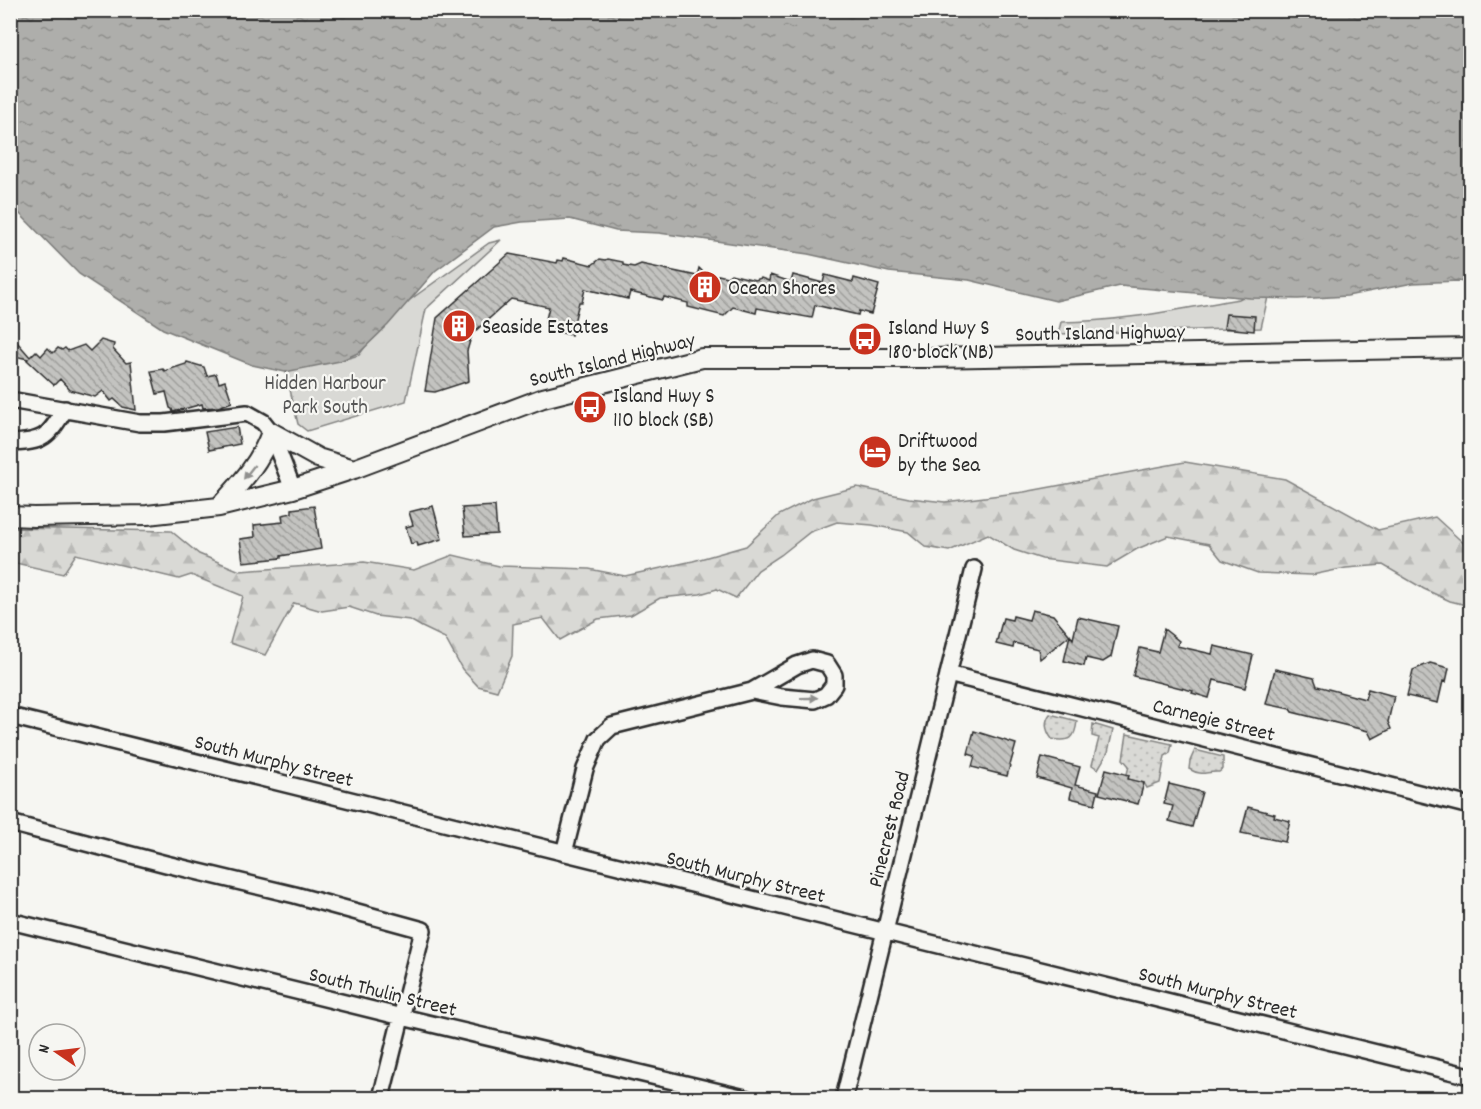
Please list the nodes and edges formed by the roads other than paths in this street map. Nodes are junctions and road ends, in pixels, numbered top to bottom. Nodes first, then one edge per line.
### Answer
1 (1470, 348) edge
2 (10, 400) edge
3 (65, 409) junction
4 (271, 432) junction
5 (10, 443) edge
6 (354, 469) junction
7 (294, 489) junction
8 (219, 507) junction
9 (10, 516) edge
10 (974, 569) dead end
11 (948, 674) junction
12 (752, 691) junction
13 (11, 717) edge
14 (1470, 806) edge
15 (10, 823) edge
16 (564, 853) junction
17 (10, 921) edge
18 (884, 932) junction
19 (402, 1017) junction
20 (1470, 1076) edge
21 (381, 1098) edge
22 (745, 1098) edge
23 (844, 1098) edge

1 - 6 main road, South Island Highway
2 - 3 street
3 - 4 street
3 - 5 street
4 - 6 main road
4 - 7 street
4 -> 8 main road
6 - 7 main road, South Island Highway
7 - 8 main road, South Island Highway
8 - 9 main road, South Island Highway
10 - 11 street, Pinecrest Road
11 - 14 street, Carnegie Street
11 - 18 street, Pinecrest Road
12 -> 12 street
12 - 16 street
13 - 16 street, South Murphy Street
15 - 19 street
16 - 18 street, South Murphy Street
17 - 19 street, South Thulin Street
18 - 20 street, South Murphy Street
18 - 23 street, Pinecrest Road
19 - 21 street
19 - 22 street, South Thulin Street

